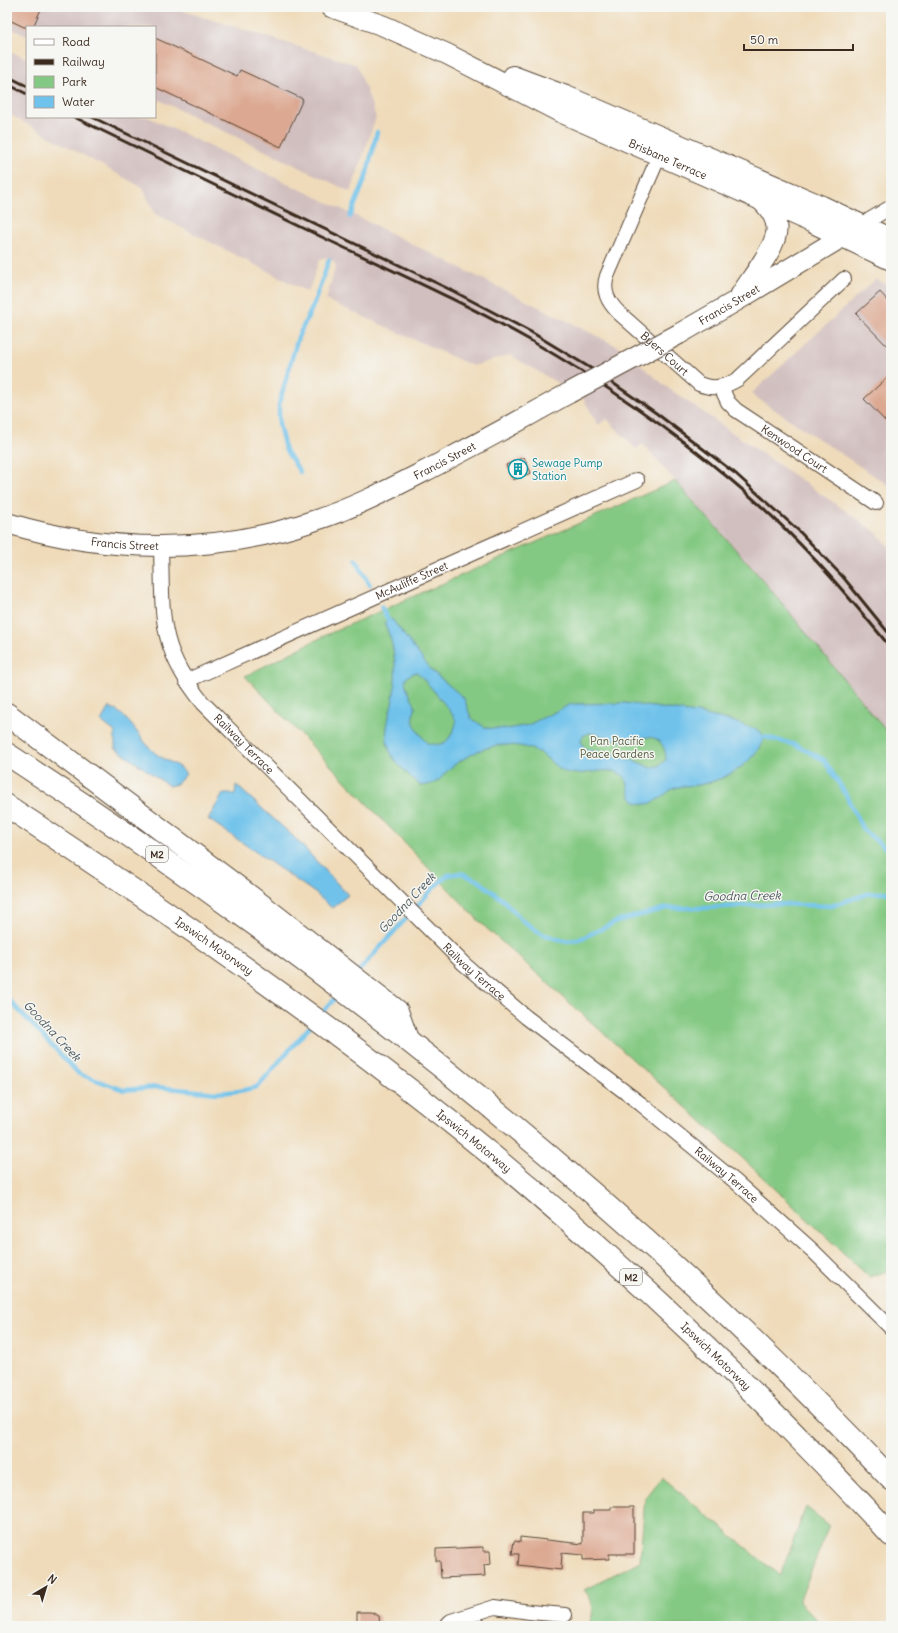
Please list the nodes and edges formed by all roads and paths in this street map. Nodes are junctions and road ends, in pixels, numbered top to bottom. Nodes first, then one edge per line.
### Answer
1 (331, 7) edge
2 (447, 54) junction
3 (659, 156) junction
4 (760, 199) junction
5 (891, 207) edge
6 (863, 225) junction
7 (842, 236) junction
8 (891, 239) edge
9 (891, 260) edge
10 (844, 279) dead end
11 (736, 301) junction
12 (721, 387) junction
13 (637, 480) dead end
14 (876, 503) dead end
15 (7, 523) edge
16 (161, 547) junction
17 (186, 681) junction
18 (7, 714) edge
19 (7, 754) edge
20 (7, 806) edge
21 (310, 954) junction
22 (891, 1328) edge
23 (891, 1479) edge
24 (891, 1535) edge
25 (565, 1615) dead end
26 (446, 1626) edge

1 - 2 main road, Brisbane Terrace
2 - 3 main road, Brisbane Terrace
2 - 6 main road, Brisbane Terrace
3 - 4 main road, Brisbane Terrace
3 - 12 street, Byers Court
4 - 7 main road, Brisbane Terrace
4 - 11 main road
5 - 6 street
6 - 7 street
6 - 8 main road, Brisbane Terrace
7 - 9 main road, Brisbane Terrace
7 - 11 main road, Francis Street
10 - 12 street
11 - 16 main road, Francis Street, bridge
12 - 14 street, Kenwood Court
13 - 17 street, McAuliffe Street
15 - 16 main road, Francis Street
16 - 17 street, Railway Terrace
17 - 22 street, Railway Terrace
18 - 21 highway
19 - 21 highway, M2
20 - 24 highway, Ipswich Motorway / M2
21 - 23 highway, M2
25 - 26 street

